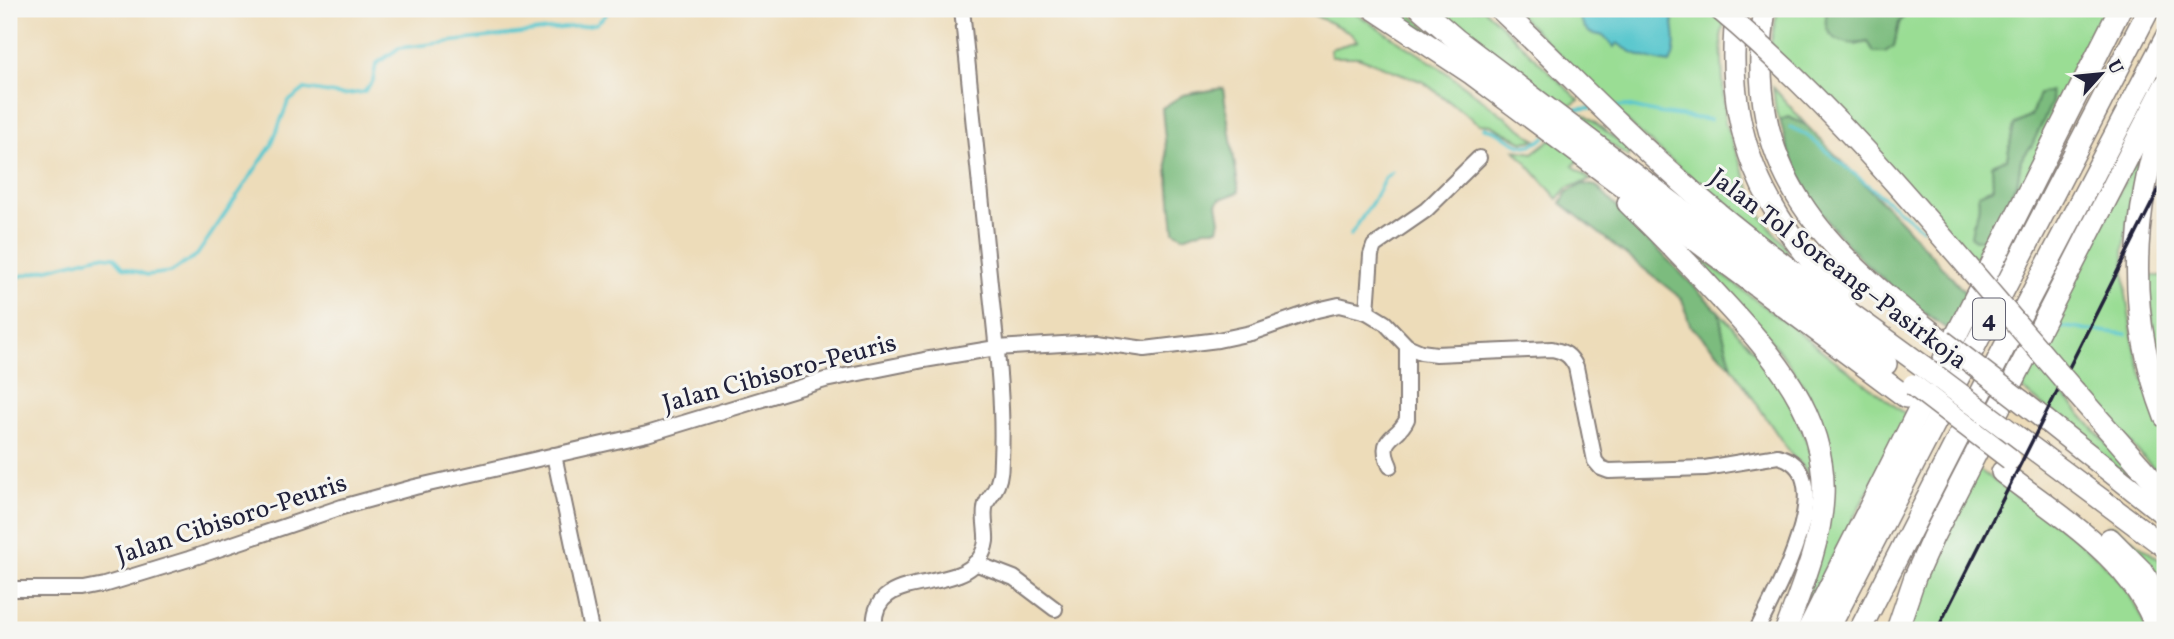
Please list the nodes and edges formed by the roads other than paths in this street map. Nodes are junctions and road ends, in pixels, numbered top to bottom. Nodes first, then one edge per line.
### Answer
1 (962, 9) edge
2 (1374, 9) edge
3 (1421, 9) edge
4 (1500, 9) edge
5 (1718, 9) edge
6 (1737, 9) edge
7 (1765, 9) edge
8 (2120, 9) edge
9 (2149, 9) edge
10 (1436, 36) junction
11 (2165, 40) edge
12 (2165, 85) edge
13 (2165, 111) edge
14 (1479, 158) dead end
15 (1592, 158) junction
16 (1367, 312) junction
17 (1407, 346) junction
18 (996, 348) junction
19 (1917, 379) junction
20 (2165, 417) edge
21 (554, 455) junction
22 (1390, 466) dead end
23 (2006, 466) junction
24 (2165, 494) edge
25 (2165, 515) edge
26 (2165, 547) edge
27 (975, 563) junction
28 (9, 589) edge
29 (1055, 609) dead end
30 (2165, 609) edge
31 (874, 624) edge
32 (591, 630) edge
33 (1757, 630) edge
34 (1786, 630) edge
35 (1808, 630) edge
36 (1828, 630) edge
37 (1860, 630) edge
38 (1897, 630) edge
39 (2157, 630) edge

1 - 18 street
2 - 10 highway
3 - 10 highway
4 - 19 highway, Jalan Tol Soreang–Pasirkoja
5 - 24 highway, 4, bridge
6 - 19 highway
7 - 25 highway, bridge
8 - 35 highway
9 - 36 highway, 4
10 - 15 highway
10 - 15 highway
11 - 37 highway, 4
12 - 38 highway
13 - 20 highway
14 - 16 street
15 - 19 highway
15 - 34 highway
16 - 17 street, Jalan Cibisoro-Peuris
16 - 18 street, Jalan Cibisoro-Peuris
17 - 22 street
17 - 33 street
18 - 21 street, Jalan Cibisoro-Peuris
18 - 27 street
19 - 23 highway
19 - 26 highway, Jalan Tol Soreang–Pasirkoja, bridge
21 - 28 street, Jalan Cibisoro-Peuris
21 - 32 street
23 - 30 highway
23 - 39 highway
27 - 29 street
27 - 31 street

